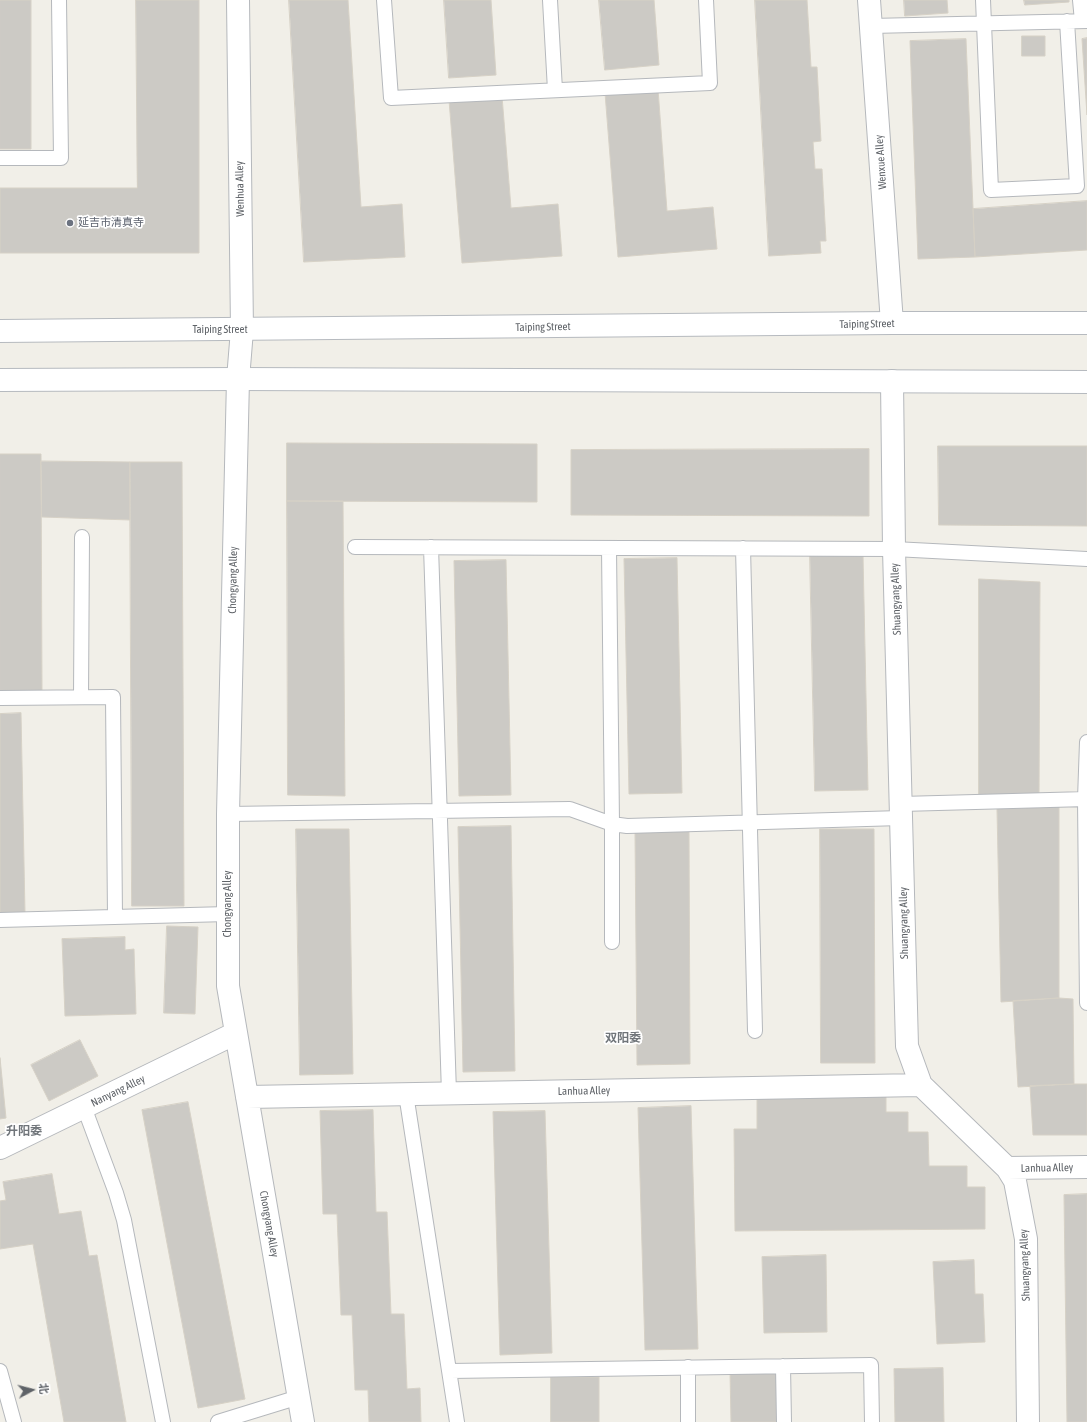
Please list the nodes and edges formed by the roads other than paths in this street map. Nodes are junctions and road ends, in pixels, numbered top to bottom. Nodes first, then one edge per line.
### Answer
1 (59, 0) edge
2 (238, 0) edge
3 (384, 0) edge
4 (550, 0) edge
5 (706, 0) edge
6 (869, 0) edge
7 (983, 0) edge
8 (1080, 0) edge
9 (1066, 21) junction
10 (1084, 21) edge
11 (984, 23) junction
12 (871, 26) junction
13 (555, 90) junction
14 (0, 158) edge
15 (892, 323) junction
16 (1087, 323) edge
17 (242, 330) junction
18 (0, 331) edge
19 (238, 379) junction
20 (0, 380) edge
21 (892, 382) junction
22 (1087, 382) edge
23 (82, 537) dead end
24 (355, 547) dead end
25 (431, 547) junction
26 (609, 548) junction
27 (743, 548) junction
28 (894, 549) junction
29 (1087, 559) edge
30 (81, 697) junction
31 (0, 698) edge
32 (1087, 742) edge
33 (1086, 799) edge
34 (439, 811) junction
35 (901, 811) junction
36 (228, 814) junction
37 (750, 822) junction
38 (612, 824) junction
39 (228, 914) junction
40 (115, 917) junction
41 (0, 920) edge
42 (612, 942) dead end
43 (1087, 1003) edge
44 (755, 1031) dead end
45 (236, 1033) junction
46 (922, 1085) junction
47 (406, 1094) junction
48 (449, 1094) junction
49 (247, 1097) junction
50 (84, 1107) junction
51 (0, 1148) edge
52 (1087, 1167) edge
53 (1007, 1168) junction
54 (783, 1366) junction
55 (688, 1367) junction
56 (0, 1371) edge
57 (450, 1371) junction
58 (299, 1397) junction
59 (14, 1422) edge
60 (163, 1422) edge
61 (218, 1422) edge
62 (304, 1422) edge
63 (457, 1422) edge
64 (688, 1422) edge
65 (784, 1422) edge
66 (872, 1422) edge
67 (1028, 1422) edge

1 - 14 lane
2 - 17 street, Wenhua Alley
3 - 13 lane
4 - 13 lane
5 - 13 lane
6 - 12 street, Wenxue Alley
7 - 11 lane
8 - 10 lane
9 - 10 lane
9 - 11 lane
9 - 11 lane
11 - 12 lane
12 - 15 street, Wenxue Alley
15 - 16 street, Taiping Street
15 - 17 street, Taiping Street
17 - 18 street, Taiping Street
17 - 19 street, Wenhua Alley
19 - 20 street
19 - 21 street
19 - 36 street, Chongyang Alley
21 - 22 street
21 - 28 street, Shuangyang Alley
23 - 30 lane
24 - 25 lane
25 - 26 lane
25 - 34 lane
26 - 27 lane
26 - 38 lane
27 - 28 lane
27 - 37 lane
28 - 29 lane
28 - 35 street, Shuangyang Alley
30 - 31 lane
30 - 40 lane
32 - 33 lane
33 - 35 lane
33 - 43 lane
34 - 36 lane
34 - 38 lane
34 - 48 lane
35 - 37 lane
35 - 46 street, Shuangyang Alley
36 - 39 street, Chongyang Alley
37 - 38 lane
37 - 44 lane
38 - 42 lane
39 - 40 lane
39 - 45 street, Chongyang Alley
40 - 41 lane
45 - 49 street, Chongyang Alley
45 - 50 street, Nanyang Alley
46 - 48 street, Lanhua Alley
46 - 53 street, Shuangyang Alley
47 - 48 street, Lanhua Alley
47 - 49 street, Lanhua Alley
47 - 57 lane
49 - 58 street, Chongyang Alley
50 - 51 street, Nanyang Alley
50 - 60 lane
52 - 53 street, Lanhua Alley
53 - 67 street, Shuangyang Alley
54 - 55 lane
54 - 65 lane
54 - 66 lane
55 - 57 lane
55 - 64 lane
56 - 59 lane
57 - 63 lane
58 - 61 lane
58 - 62 street, Chongyang Alley

